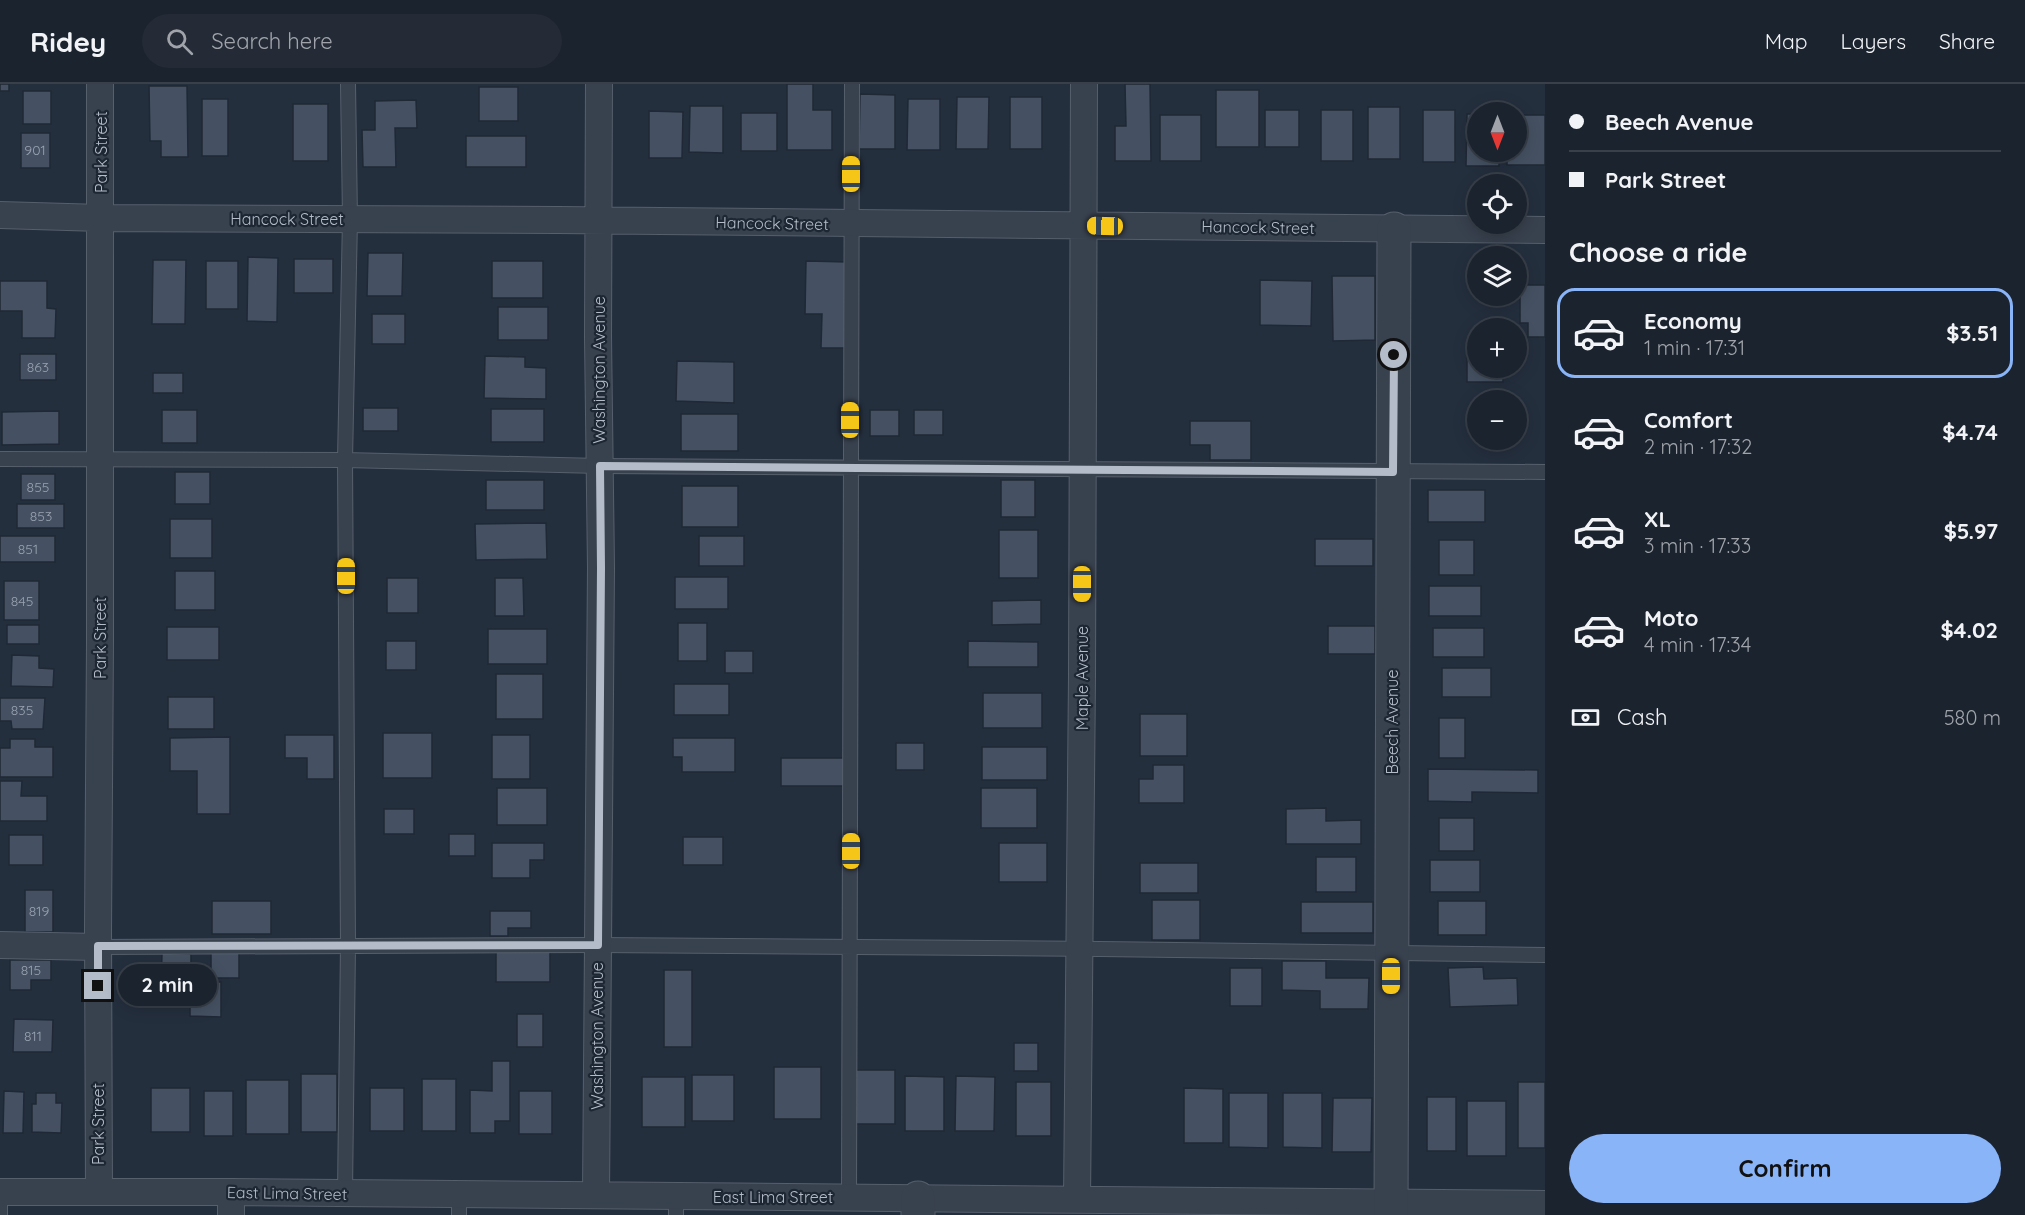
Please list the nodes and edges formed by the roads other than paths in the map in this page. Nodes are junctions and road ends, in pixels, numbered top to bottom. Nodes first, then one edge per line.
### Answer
1 (100, 84) edge
2 (348, 84) edge
3 (599, 84) edge
4 (852, 84) edge
5 (1084, 84) edge
6 (0, 215) edge
7 (101, 218) junction
8 (350, 219) junction
9 (599, 221) junction
10 (851, 224) junction
11 (1082, 225) junction
12 (1394, 229) junction
13 (1545, 230) edge
14 (0, 459) edge
15 (100, 460) junction
16 (345, 460) junction
17 (600, 466) junction
18 (850, 467) junction
19 (1082, 469) junction
20 (1393, 472) junction
21 (1545, 472) edge
22 (0, 945) edge
23 (348, 945) junction
24 (598, 945) junction
25 (98, 946) junction
26 (851, 947) junction
27 (1080, 949) junction
28 (1391, 954) junction
29 (1545, 955) edge
30 (0, 1192) edge
31 (99, 1192) junction
32 (345, 1193) junction
33 (596, 1196) junction
34 (849, 1198) junction
35 (1077, 1200) junction
36 (231, 1204) edge
37 (1545, 1204) edge
38 (459, 1205) edge
39 (676, 1206) edge
40 (918, 1206) edge
41 (1164, 1207) edge
42 (1391, 1209) edge
43 (0, 1215) edge

1 - 7 street, Park Street
2 - 8 lane
3 - 9 street, Washington Avenue
4 - 10 lane
5 - 11 street, Maple Avenue
6 - 7 street, Hancock Street
7 - 8 street, Hancock Street
7 - 15 street, Park Street
8 - 9 street, Hancock Street
8 - 16 lane
9 - 10 street, Hancock Street
9 - 17 street, Washington Avenue
10 - 11 street, Hancock Street
10 - 18 lane
11 - 12 street, Hancock Street
11 - 19 street, Maple Avenue
12 - 13 street, Hancock Street
12 - 20 street, Beech Avenue
14 - 15 lane
15 - 16 lane
15 - 25 street, Park Street
16 - 17 lane
16 - 23 lane
17 - 18 lane
17 - 24 street, Washington Avenue
18 - 19 lane
18 - 26 lane
19 - 20 lane
19 - 27 street, Maple Avenue
20 - 21 lane
20 - 28 street, Beech Avenue
22 - 25 street
23 - 24 lane
23 - 25 lane
23 - 32 lane
24 - 26 lane
24 - 33 street, Washington Avenue
25 - 31 street, Park Street
26 - 27 lane
26 - 34 lane
27 - 28 lane
27 - 35 street, Maple Avenue
28 - 29 lane
28 - 42 street, Beech Avenue
30 - 31 street, East Lima Street
30 - 43 lane
31 - 36 street, East Lima Street
32 - 36 street, East Lima Street
32 - 38 street, East Lima Street
33 - 38 street, East Lima Street
33 - 39 street, East Lima Street
34 - 39 street, East Lima Street
34 - 40 street, East Lima Street
35 - 40 street, East Lima Street
35 - 41 street, East Lima Street
37 - 42 street, East Lima Street
41 - 42 street, East Lima Street

